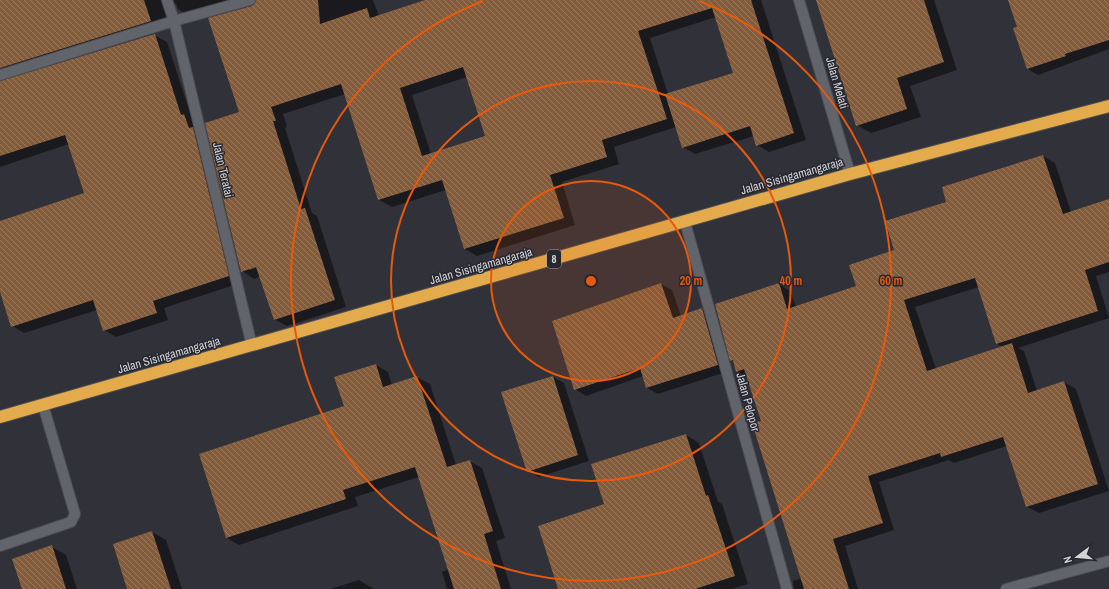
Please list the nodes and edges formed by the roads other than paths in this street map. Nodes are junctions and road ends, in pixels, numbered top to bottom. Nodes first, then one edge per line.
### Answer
1 (167, 0) edge
2 (250, 0) edge
3 (799, 0) edge
4 (174, 21) junction
5 (0, 75) edge
6 (1109, 106) edge
7 (850, 174) junction
8 (685, 222) junction
9 (252, 346) junction
10 (43, 405) junction
11 (0, 417) edge
12 (0, 546) edge
13 (1109, 561) edge
14 (787, 589) edge
15 (1006, 589) edge

1 - 4 street, Jalan Teratai
2 - 4 street
3 - 7 street, Jalan Melati
4 - 5 street
4 - 9 street, Jalan Teratai
6 - 7 highway, Jalan Sisingamangaraja / 8
7 - 8 highway, Jalan Sisingamangaraja / 8
8 - 9 highway, Jalan Sisingamangaraja / 8
8 - 14 street, Jalan Pelopor
9 - 10 highway, Jalan Sisingamangaraja / 8
10 - 11 highway, Jalan Sisingamangaraja / 8
10 - 12 street
13 - 15 street

